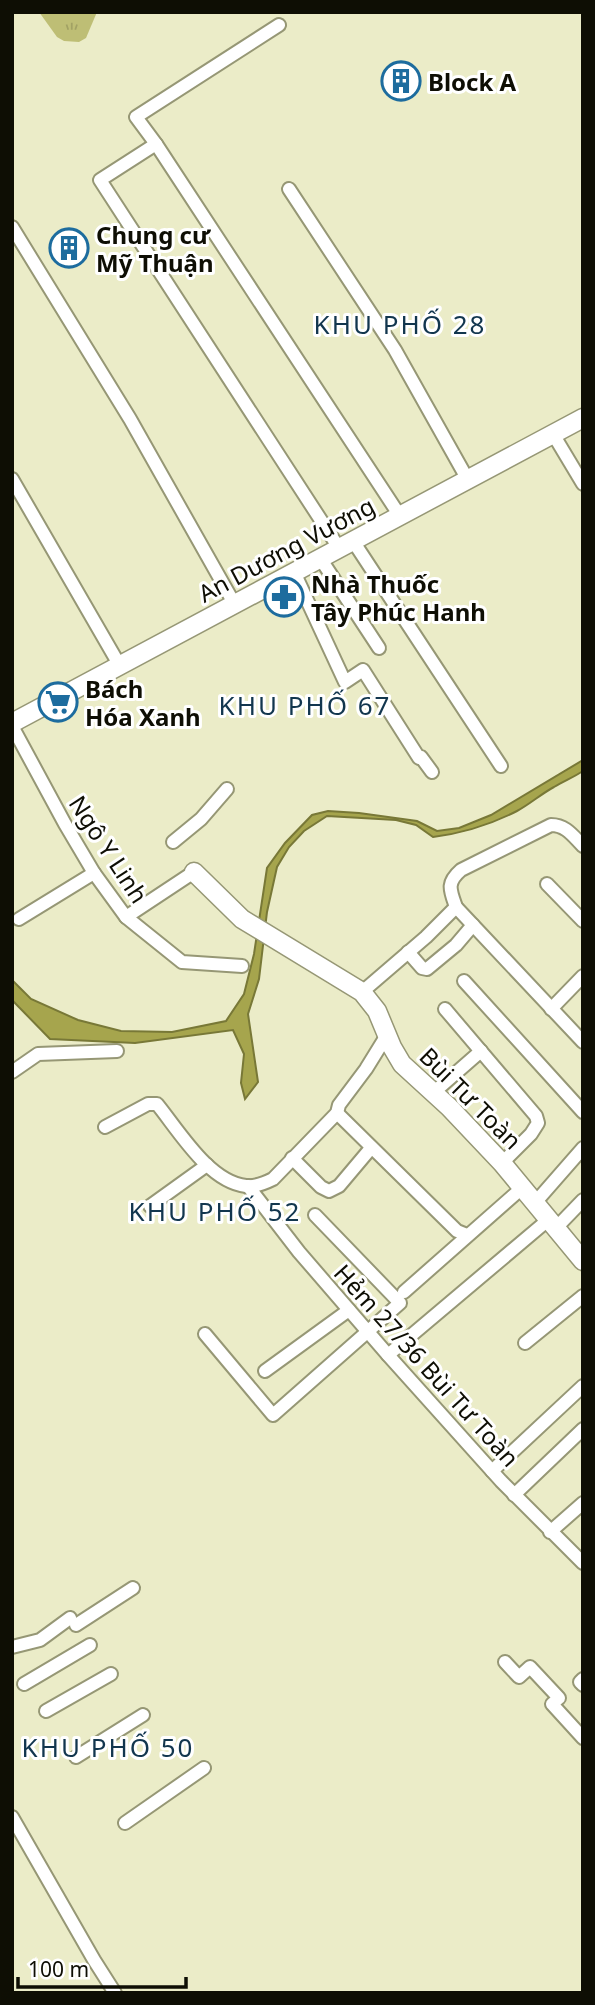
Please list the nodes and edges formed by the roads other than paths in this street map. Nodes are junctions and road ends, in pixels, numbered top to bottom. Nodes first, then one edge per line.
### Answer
1 (279, 25) dead end
2 (156, 144) junction
3 (289, 189) dead end
4 (12, 227) edge
5 (583, 418) edge
6 (553, 434) junction
7 (12, 479) edge
8 (468, 480) junction
9 (583, 484) edge
10 (400, 516) junction
11 (346, 545) junction
12 (320, 558) junction
13 (295, 572) junction
14 (235, 605) junction
15 (379, 648) dead end
16 (120, 666) junction
17 (12, 724) edge
18 (501, 766) dead end
19 (432, 772) dead end
20 (227, 789) dead end
21 (173, 842) dead end
22 (583, 846) edge
23 (194, 872) joint
24 (94, 873) junction
25 (547, 884) dead end
26 (456, 907) junction
27 (126, 917) junction
28 (19, 919) dead end
29 (583, 921) edge
30 (473, 925) junction
31 (408, 952) junction
32 (242, 966) dead end
33 (583, 976) edge
34 (464, 981) dead end
35 (362, 992) junction
36 (445, 1009) dead end
37 (551, 1009) junction
38 (387, 1035) junction
39 (583, 1042) edge
40 (117, 1051) dead end
41 (481, 1051) junction
42 (12, 1072) edge
43 (433, 1093) junction
44 (583, 1112) edge
45 (337, 1113) junction
46 (105, 1127) dead end
47 (371, 1148) junction
48 (583, 1149) edge
49 (292, 1158) junction
50 (502, 1163) junction
51 (207, 1165) junction
52 (248, 1186) junction
53 (522, 1188) junction
54 (583, 1199) edge
55 (534, 1204) junction
56 (150, 1206) dead end
57 (315, 1215) dead end
58 (551, 1224) junction
59 (467, 1236) junction
60 (583, 1261) edge
61 (404, 1292) dead end
62 (583, 1296) edge
63 (349, 1310) junction
64 (368, 1332) junction
65 (205, 1334) dead end
66 (525, 1343) dead end
67 (388, 1355) junction
68 (265, 1371) dead end
69 (583, 1386) edge
70 (583, 1429) edge
71 (492, 1471) junction
72 (514, 1494) junction
73 (583, 1503) edge
74 (550, 1532) junction
75 (583, 1563) edge
76 (133, 1588) dead end
77 (90, 1645) dead end
78 (12, 1647) edge
79 (505, 1662) dead end
80 (111, 1674) dead end
81 (583, 1679) edge
82 (24, 1684) dead end
83 (583, 1685) edge
84 (46, 1711) dead end
85 (143, 1715) dead end
86 (583, 1738) edge
87 (76, 1757) dead end
88 (204, 1768) dead end
89 (12, 1817) edge
90 (125, 1823) dead end
91 (115, 1993) edge

1 - 2 street
2 - 10 street
2 - 11 street
3 - 8 street
4 - 14 street
5 - 6 main road, An Dương Vương
6 - 8 main road, An Dương Vương
6 - 9 street
7 - 16 street
8 - 10 main road, An Dương Vương
10 - 11 main road, An Dương Vương
11 - 12 main road, An Dương Vương
11 - 18 street
12 - 13 main road, An Dương Vương
12 - 15 street
13 - 14 main road, An Dương Vương
13 - 19 street
14 - 16 main road, An Dương Vương
16 - 17 main road, An Dương Vương
17 - 24 street, Ngô Y Linh
20 - 21 street
22 - 26 street
23 - 27 street
23 - 35 main road, Bùi Tư Toàn
24 - 27 street, Ngô Y Linh
24 - 28 street
25 - 29 street
26 - 30 street
26 - 31 street
27 - 32 street, Ngô Y Linh
30 - 31 street
30 - 37 street
31 - 35 street
33 - 37 street
34 - 44 street
35 - 38 main road, Bùi Tư Toàn
36 - 41 street
37 - 39 street
38 - 43 main road, Bùi Tư Toàn
38 - 45 street
40 - 42 street
41 - 43 street
41 - 50 street
43 - 50 main road, Bùi Tư Toàn
45 - 47 street
45 - 49 street
46 - 51 street
47 - 49 street
47 - 59 street
48 - 55 street
49 - 52 street
50 - 53 main road, Bùi Tư Toàn
51 - 52 street
51 - 56 street
52 - 63 street, Hẻm 27/36 Bùi Tư Toàn
53 - 55 main road, Bùi Tư Toàn
53 - 59 street
54 - 58 street
55 - 58 main road, Bùi Tư Toàn
57 - 64 street
58 - 60 main road, Bùi Tư Toàn
58 - 67 street
59 - 61 street
62 - 66 street
63 - 64 street, Hẻm 27/36 Bùi Tư Toàn
63 - 68 street
64 - 65 street
64 - 67 street, Hẻm 27/36 Bùi Tư Toàn
67 - 71 street, Hẻm 27/36 Bùi Tư Toàn
69 - 71 street
70 - 72 street
71 - 72 street, Hẻm 27/36 Bùi Tư Toàn
72 - 74 street, Hẻm 27/36 Bùi Tư Toàn
73 - 74 street
74 - 75 street, Hẻm 27/36 Bùi Tư Toàn
76 - 78 street
77 - 82 street
79 - 86 street
80 - 84 street
81 - 83 street
85 - 87 street
88 - 90 street
89 - 91 street

